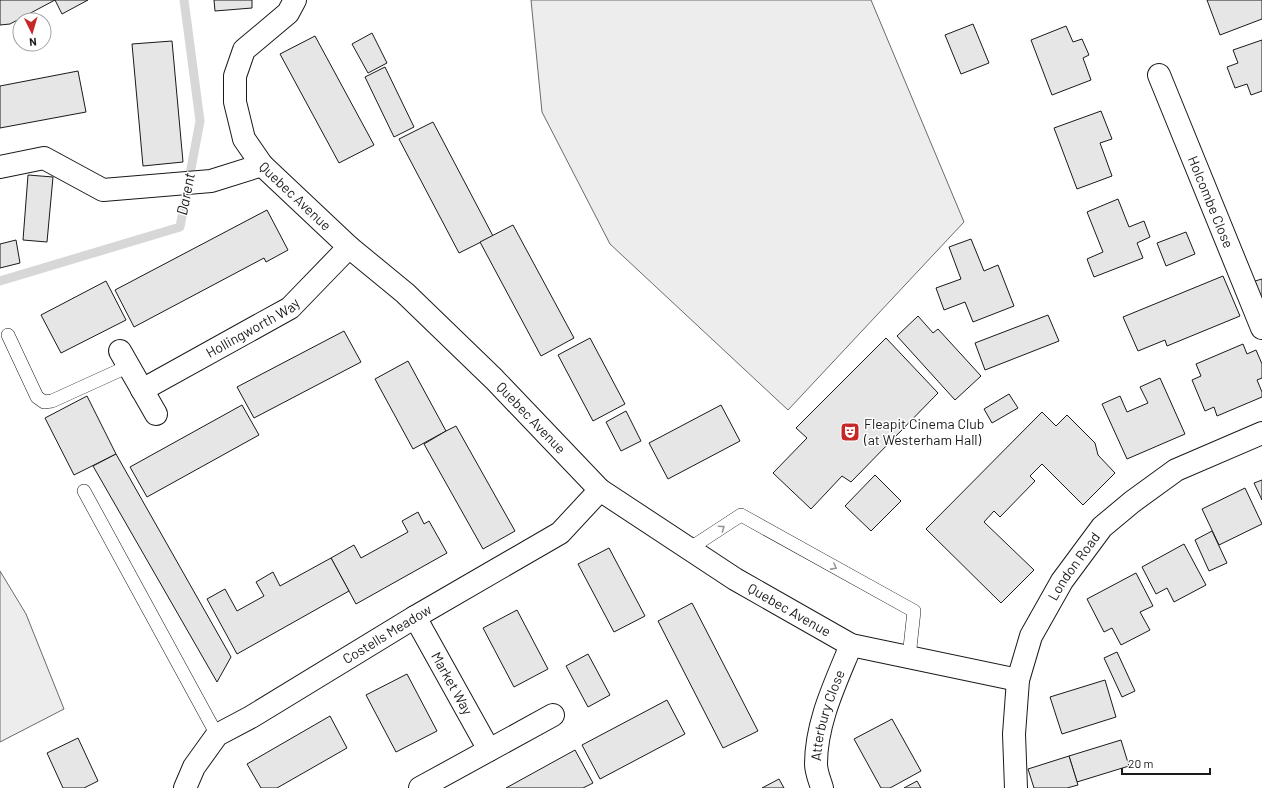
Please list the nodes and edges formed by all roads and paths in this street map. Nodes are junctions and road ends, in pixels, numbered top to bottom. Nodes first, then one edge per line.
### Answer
1 (295, 0) edge
2 (1160, 75) dead end
3 (262, 165) junction
4 (0, 167) edge
5 (349, 247) junction
6 (1262, 328) edge
7 (8, 335) dead end
8 (124, 359) joint
9 (142, 390) junction
10 (156, 414) dead end
11 (1262, 432) edge
12 (600, 490) junction
13 (84, 491) dead end
14 (689, 549) junction
15 (415, 617) junction
16 (852, 645) junction
17 (909, 657) junction
18 (1018, 680) junction
19 (553, 715) dead end
20 (217, 735) junction
21 (489, 750) junction
22 (185, 788) edge
23 (420, 788) edge
24 (822, 788) edge
25 (1016, 788) edge

1 - 3 street, Quebec Avenue
2 - 6 street, Holcombe Close
3 - 4 street
3 - 5 street, Quebec Avenue
5 - 9 street, Hollingworth Way
5 - 12 street, Quebec Avenue
7 - 8 lane
8 - 9 street
9 - 10 street
11 - 18 street, London Road
12 - 14 street, Quebec Avenue
12 - 15 street, Costells Meadow
13 - 20 lane
14 - 16 street, Quebec Avenue
14 -> 17 lane
15 - 20 street, Costells Meadow
15 - 21 street, Market Way
16 - 17 street, Quebec Avenue
16 - 24 street, Atterbury Close
17 - 18 street, Quebec Avenue
18 - 25 street, London Road
19 - 21 street
20 - 22 street, Costells Meadow
21 - 23 street

